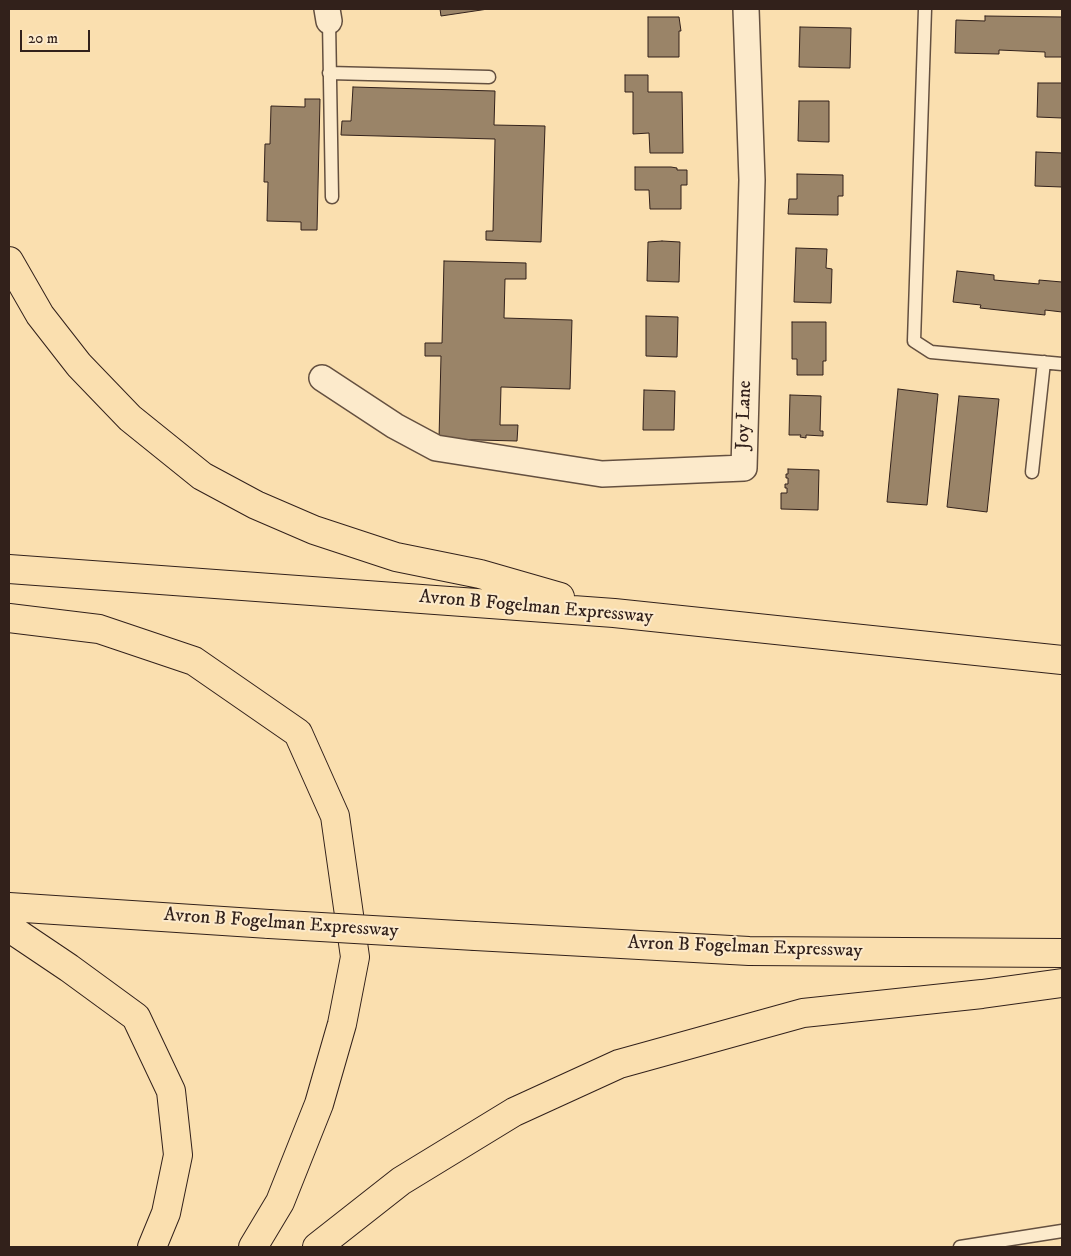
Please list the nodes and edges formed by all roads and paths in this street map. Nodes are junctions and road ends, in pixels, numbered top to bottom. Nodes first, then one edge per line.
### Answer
1 (746, 9) edge
2 (926, 9) edge
3 (328, 15) edge
4 (329, 73) junction
5 (489, 77) dead end
6 (332, 197) dead end
7 (9, 261) edge
8 (1044, 362) junction
9 (1062, 364) edge
10 (322, 378) dead end
11 (1032, 472) dead end
12 (9, 569) edge
13 (614, 613) junction
14 (9, 618) edge
15 (1062, 660) edge
16 (9, 907) edge
17 (9, 930) edge
18 (1062, 953) edge
19 (1062, 983) edge
20 (1062, 1231) edge
21 (152, 1247) edge
22 (253, 1247) edge
23 (317, 1247) edge
24 (960, 1247) edge

1 - 10 street, Joy Lane
2 - 8 lane
3 - 4 lane
4 - 5 lane
4 - 6 lane
7 - 13 highway
8 - 9 lane
8 - 11 lane
12 - 13 highway, Avron B Fogelman Expressway
13 - 15 highway, Avron B Fogelman Expressway
14 - 22 highway
16 - 18 highway, Avron B Fogelman Expressway, bridge
17 - 21 highway
19 - 23 highway
20 - 24 lane

